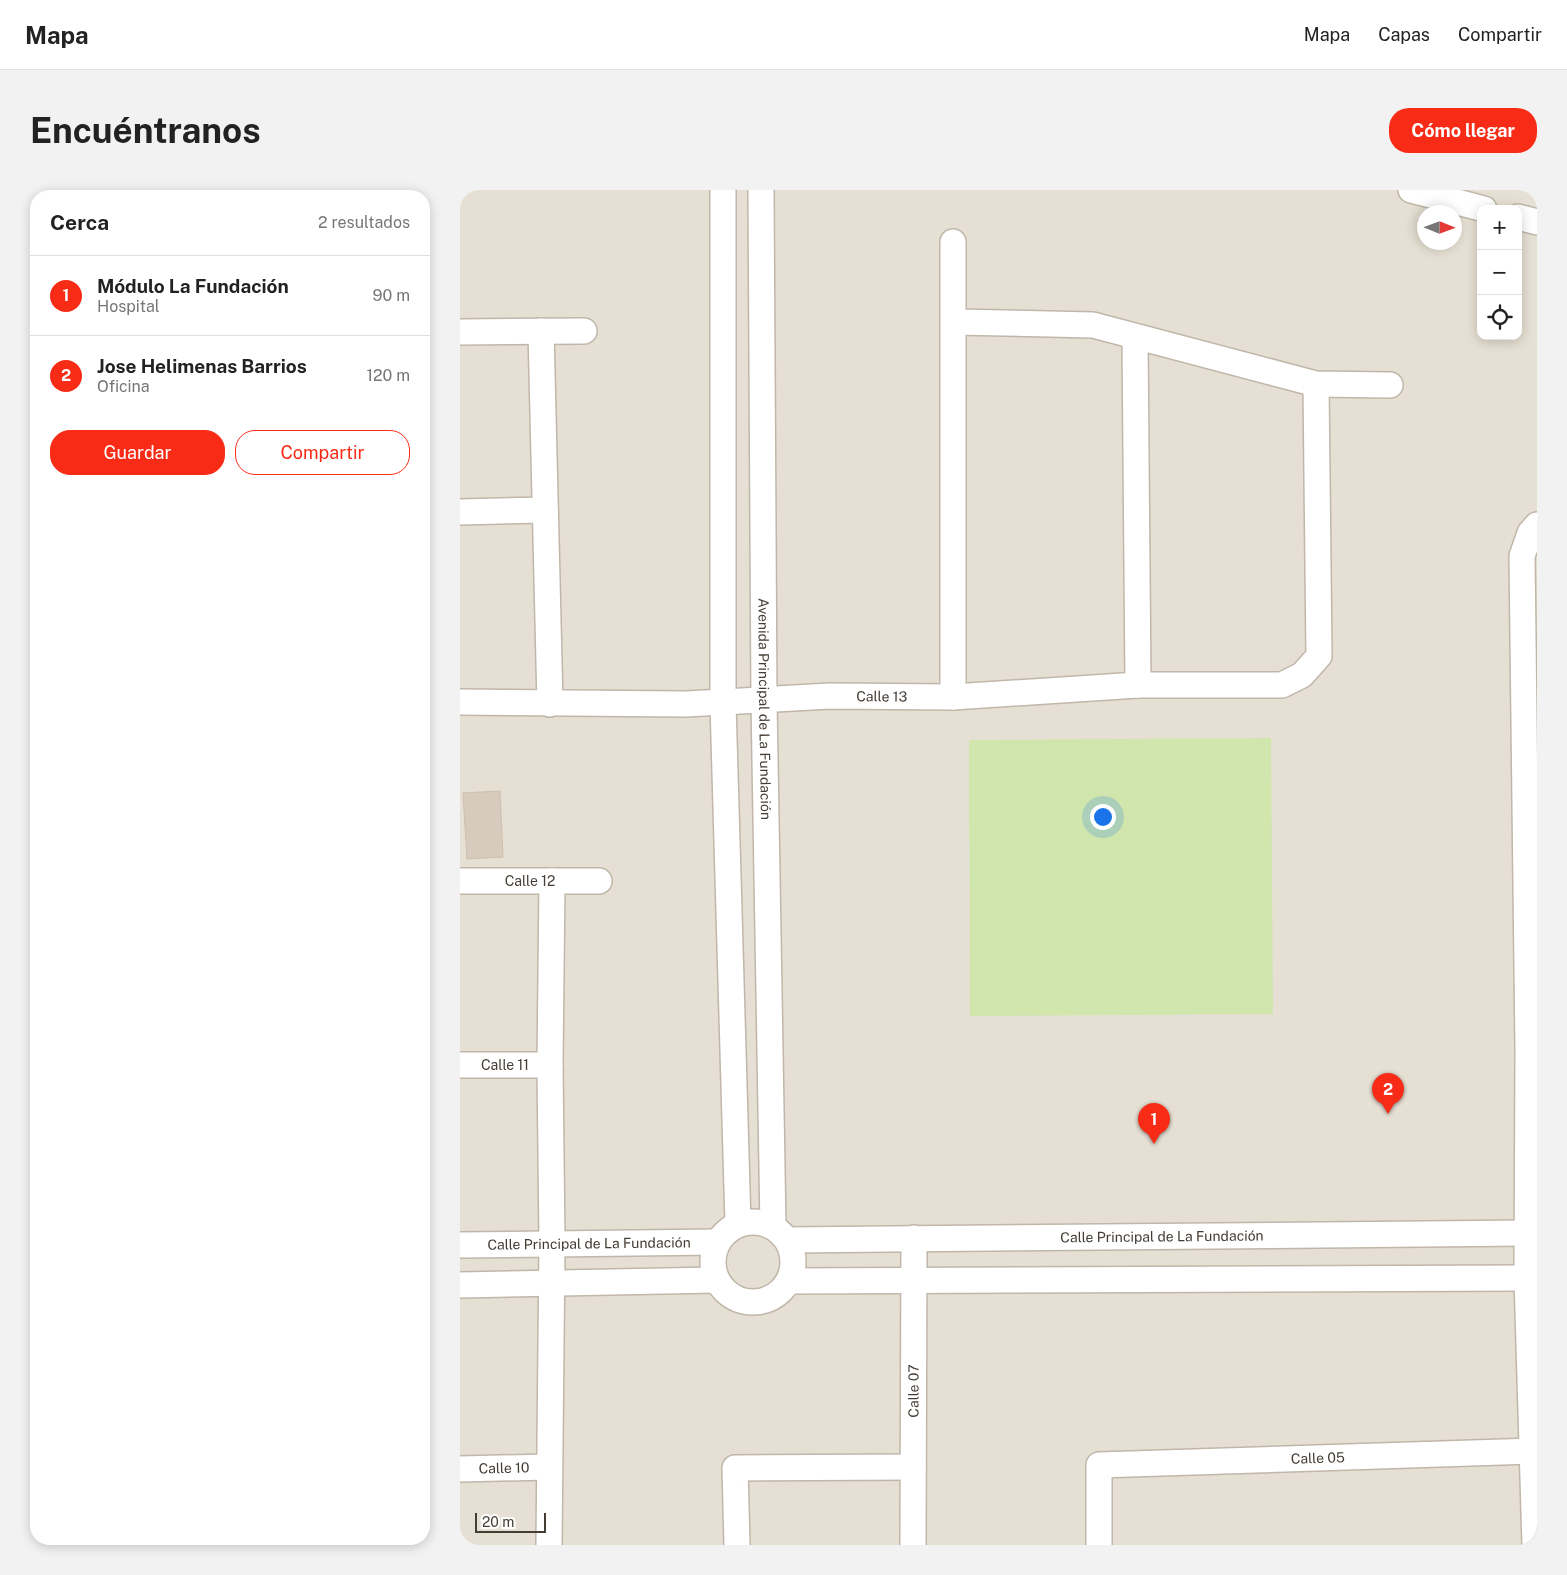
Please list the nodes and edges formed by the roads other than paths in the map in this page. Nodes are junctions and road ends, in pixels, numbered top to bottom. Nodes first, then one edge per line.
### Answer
1 (723, 190) edge
2 (761, 190) edge
3 (1411, 190) edge
4 (1477, 207) edge
5 (1522, 219) edge
6 (1537, 222) edge
7 (953, 242) dead end
8 (955, 322) junction
9 (541, 331) junction
10 (584, 331) dead end
11 (460, 332) edge
12 (1135, 337) junction
13 (1316, 384) junction
14 (1390, 385) dead end
15 (545, 510) junction
16 (460, 512) edge
17 (1537, 525) edge
18 (1138, 685) junction
19 (1530, 689) edge
20 (953, 697) junction
21 (764, 701) junction
22 (460, 702) edge
23 (550, 704) junction
24 (723, 704) junction
25 (1532, 870) edge
26 (460, 881) edge
27 (552, 881) junction
28 (599, 881) dead end
29 (1533, 1050) edge
30 (460, 1065) edge
31 (550, 1065) junction
32 (738, 1224) junction
33 (780, 1233) junction
34 (1532, 1234) edge
35 (914, 1238) junction
36 (718, 1242) junction
37 (552, 1244) junction
38 (460, 1245) edge
39 (1532, 1278) edge
40 (716, 1280) junction
41 (790, 1281) junction
42 (915, 1282) junction
43 (550, 1284) junction
44 (460, 1285) edge
45 (1535, 1451) edge
46 (548, 1467) junction
47 (912, 1467) junction
48 (460, 1469) edge
49 (549, 1545) edge
50 (737, 1545) edge
51 (913, 1545) edge
52 (1099, 1545) edge
53 (1535, 1545) edge

1 - 24 street
2 - 21 street, Avenida Principal de La Fundación
3 - 4 street
5 - 6 street
7 - 8 street
8 - 12 street
8 - 20 street
9 - 10 street
9 - 11 street
9 - 15 street
12 - 13 street
12 - 18 street
13 - 14 street
13 - 18 street, Calle 13
15 - 16 street
15 - 23 street
17 - 19 street
18 - 20 street, Calle 13
19 - 25 street
20 - 21 street, Calle 13
21 - 24 street, Calle 13
21 - 33 street, Avenida Principal de La Fundación
22 - 23 street, Calle 13
23 - 24 street, Calle 13
24 - 32 street
25 - 29 street
26 - 27 street, Calle 12
27 - 28 street, Calle 12
27 - 31 street
29 - 34 street
30 - 31 street, Calle 11
31 - 37 street
32 - 33 street
32 - 36 street
33 - 35 street, Calle Principal de La Fundación
33 - 41 street, Avenida Principal de La Fundación
34 - 35 street, Calle Principal de La Fundación
34 - 39 street
35 - 42 street, Calle 07
36 - 37 street, Calle Principal de La Fundación
36 - 40 street
37 - 38 street, Calle Principal de La Fundación
37 - 43 street
39 - 42 street
39 - 45 street
40 - 41 street
40 - 43 street
41 - 42 street
42 - 47 street, Calle 07
43 - 44 street
43 - 46 street
45 - 52 street, Calle 05
45 - 53 street
46 - 48 street, Calle 10
46 - 49 street
47 - 50 street
47 - 51 street, Calle 07

